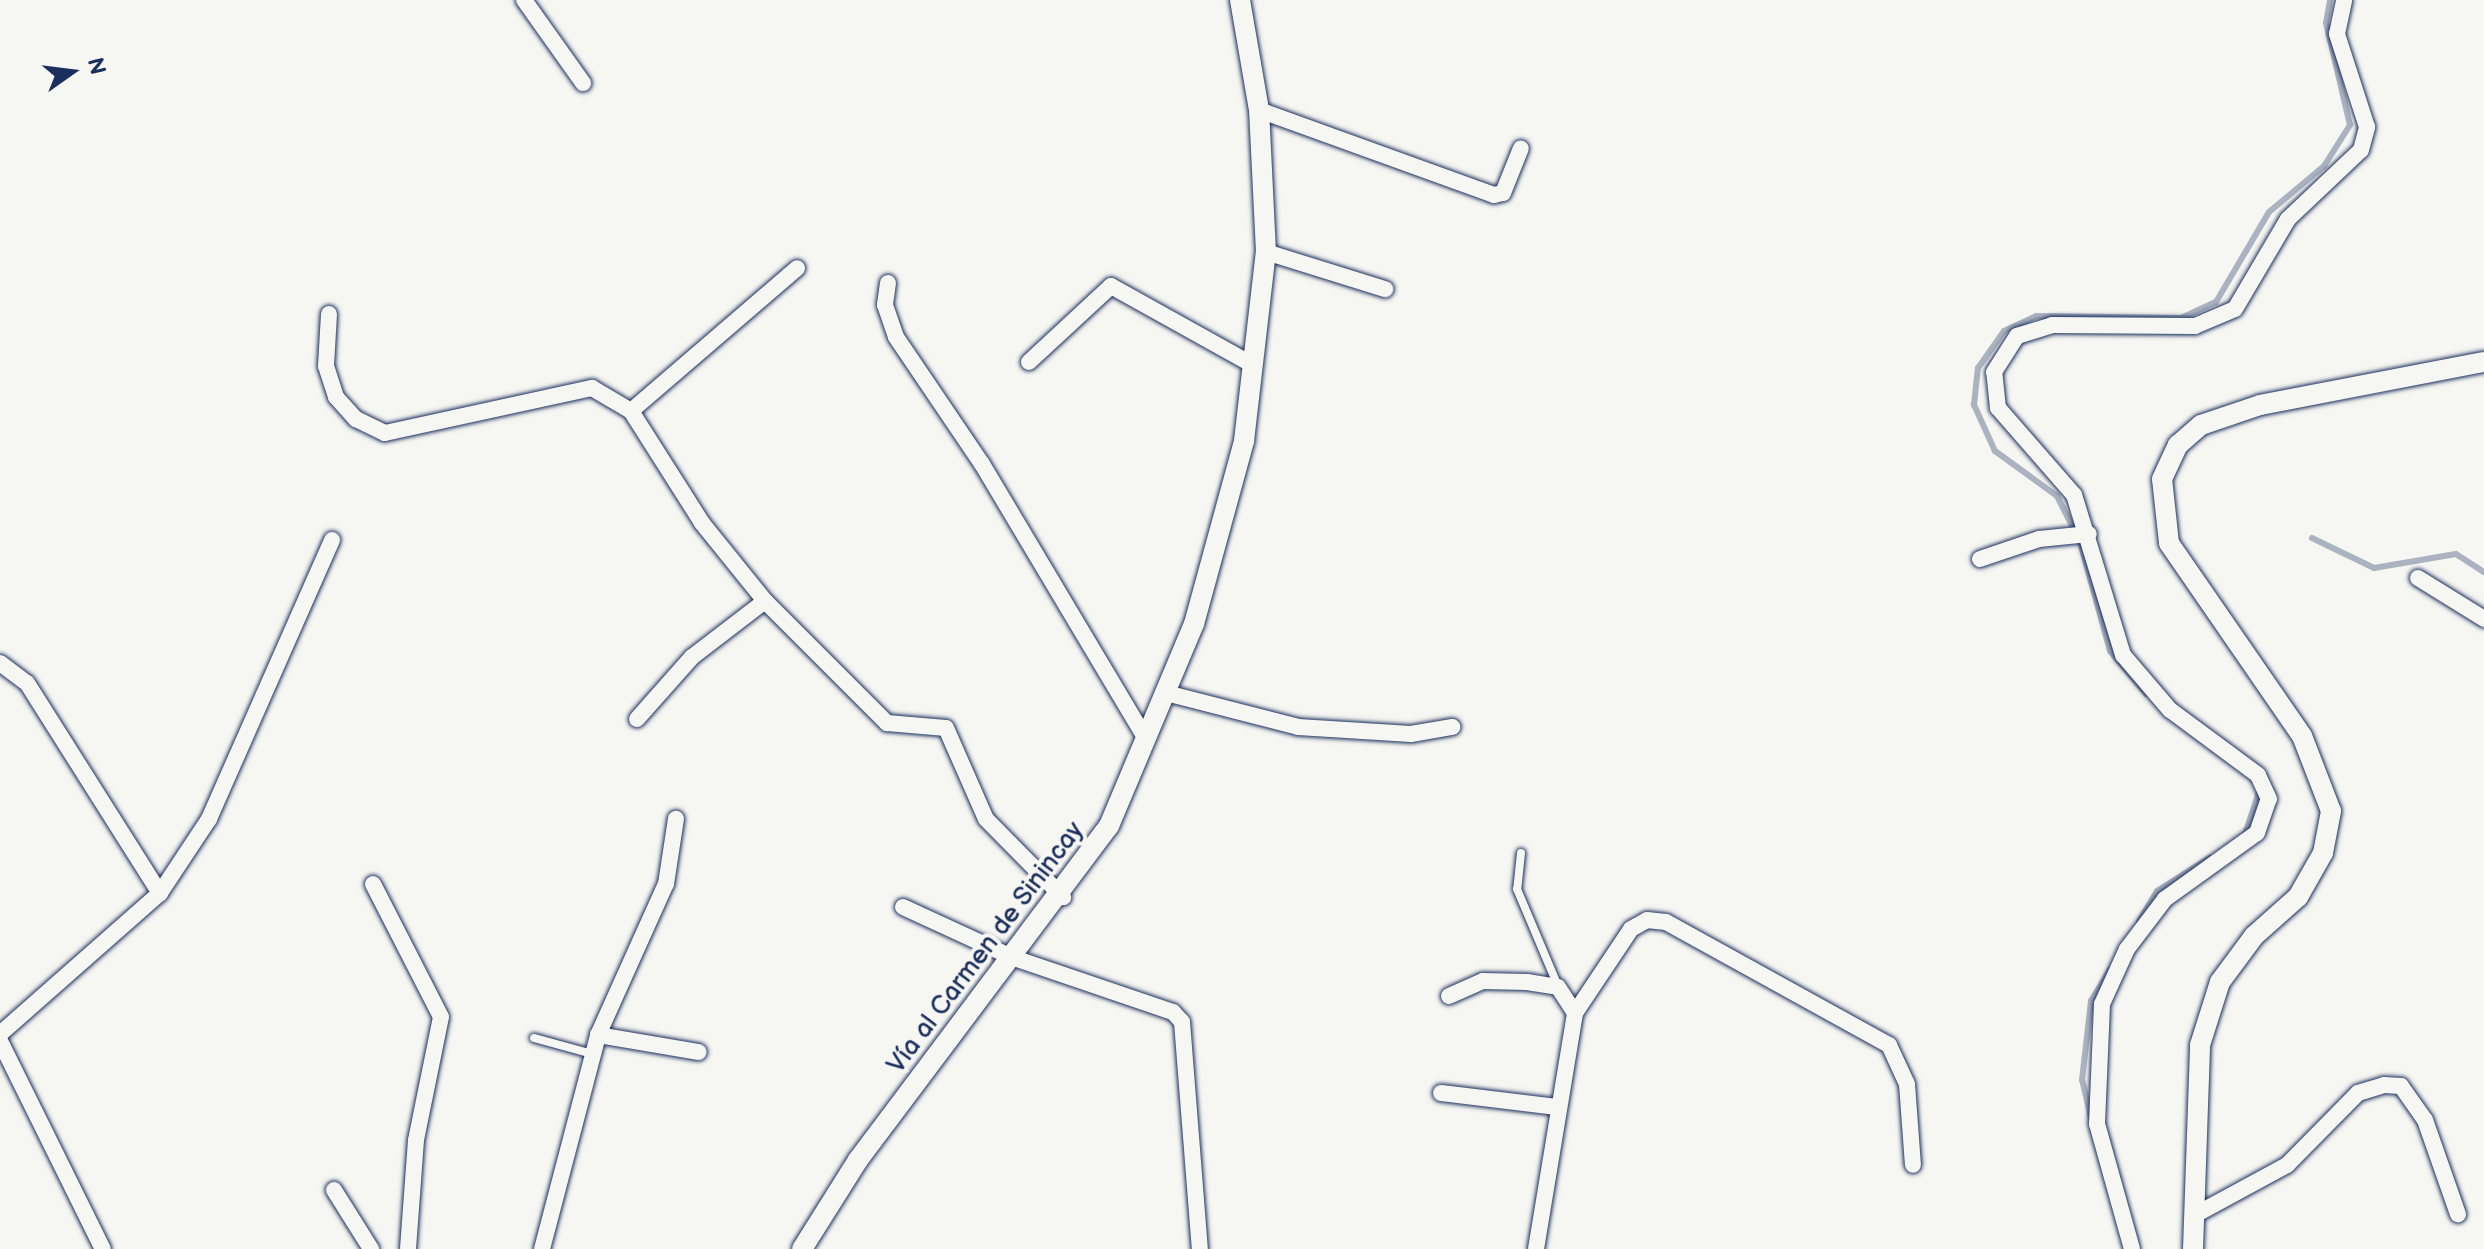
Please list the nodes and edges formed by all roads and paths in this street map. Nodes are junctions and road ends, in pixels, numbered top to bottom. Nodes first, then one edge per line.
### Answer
1 (524, 0) edge
2 (1240, 0) edge
3 (2344, 0) edge
4 (583, 83) dead end
5 (1259, 110) junction
6 (1521, 148) dead end
7 (1266, 252) junction
8 (797, 268) dead end
9 (888, 283) dead end
10 (1385, 289) dead end
11 (329, 314) dead end
12 (1029, 362) dead end
13 (2484, 362) edge
14 (1253, 365) junction
15 (631, 411) junction
16 (2089, 534) junction
17 (332, 540) dead end
18 (1980, 559) dead end
19 (2418, 578) dead end
20 (765, 601) junction
21 (2484, 619) edge
22 (0, 663) edge
23 (1166, 693) junction
24 (637, 719) dead end
25 (1452, 727) dead end
26 (1146, 739) junction
27 (676, 819) dead end
28 (1521, 853) dead end
29 (373, 884) dead end
30 (160, 893) junction
31 (1063, 897) junction
32 (903, 907) dead end
33 (1014, 958) junction
34 (1558, 987) junction
35 (1449, 996) dead end
36 (1575, 1013) junction
37 (0, 1034) edge
38 (598, 1035) junction
39 (534, 1038) dead end
40 (0, 1041) edge
41 (699, 1052) dead end
42 (589, 1053) junction
43 (1441, 1093) dead end
44 (1557, 1107) junction
45 (1913, 1165) dead end
46 (334, 1190) dead end
47 (2458, 1214) dead end
48 (2193, 1216) junction
49 (103, 1249) edge
50 (371, 1249) edge
51 (408, 1249) edge
52 (542, 1249) edge
53 (802, 1249) edge
54 (1200, 1249) edge
55 (1536, 1249) edge
56 (2132, 1249) edge
57 (2193, 1249) edge

1 - 4 street
2 - 5 street, Vía al Carmen de Sinincay
3 - 16 street
5 - 6 street
5 - 7 street, Vía al Carmen de Sinincay
7 - 10 street
7 - 14 street, Vía al Carmen de Sinincay
8 - 15 street
9 - 26 street
11 - 15 street
12 - 14 street
13 - 48 street
14 - 23 street, Vía al Carmen de Sinincay
15 - 20 street
16 - 18 street
16 - 56 street
17 - 30 street
19 - 21 street
20 - 24 street
20 - 31 street
22 - 30 street
23 - 25 street
23 - 26 street, Vía al Carmen de Sinincay
26 - 31 street, Vía al Carmen de Sinincay
27 - 38 street
28 - 34 lane
29 - 51 street
30 - 37 street
31 - 33 street, Vía al Carmen de Sinincay
32 - 33 street
33 - 53 street, Vía al Carmen de Sinincay
33 - 54 street
34 - 35 street
34 - 36 street
36 - 44 street
36 - 45 street
38 - 41 street
38 - 42 street
39 - 42 lane
40 - 49 street
42 - 52 street
43 - 44 street
44 - 55 street
46 - 50 street
47 - 48 street
48 - 57 street

